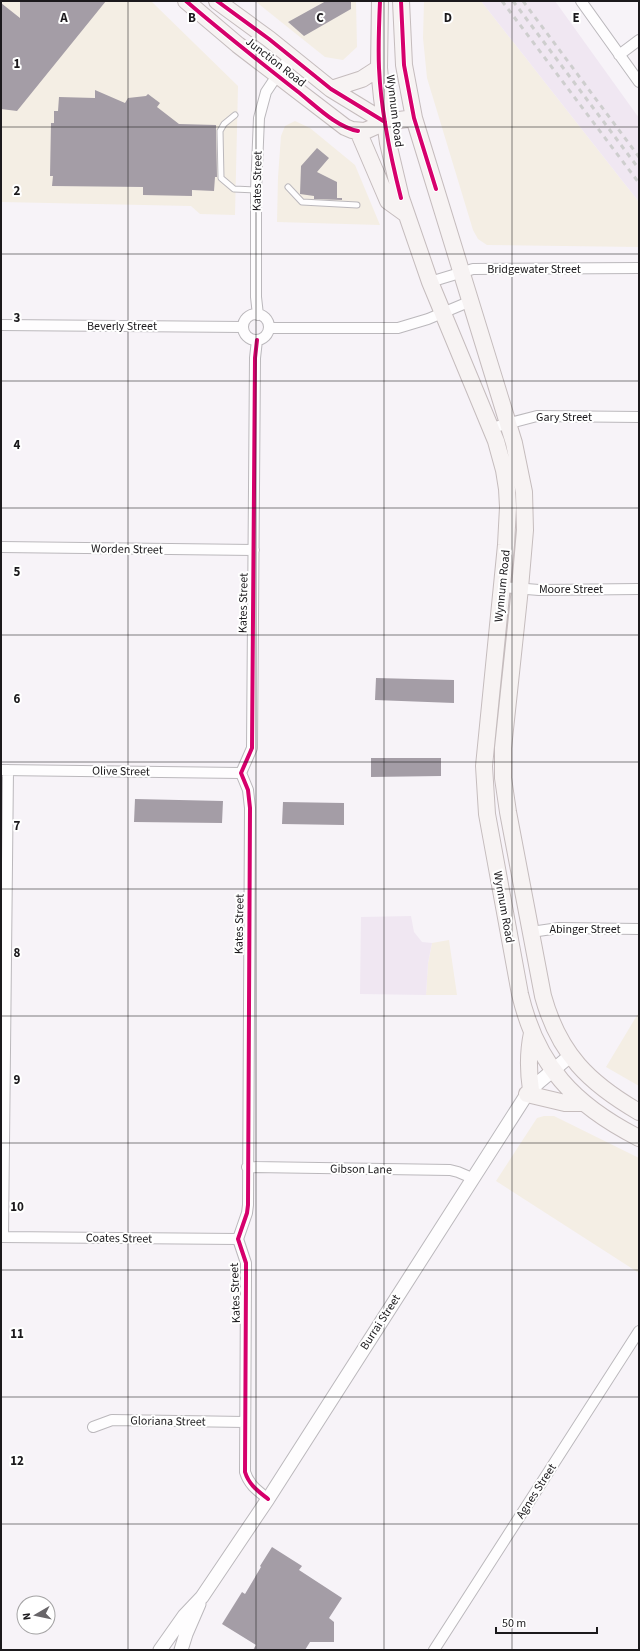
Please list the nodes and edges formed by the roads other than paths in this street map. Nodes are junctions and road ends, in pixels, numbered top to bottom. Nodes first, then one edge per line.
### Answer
1 (186, 1) edge
2 (217, 1) edge
3 (380, 1) edge
4 (401, 1) edge
5 (581, 1) edge
6 (639, 40) edge
7 (619, 55) junction
8 (290, 56) junction
9 (379, 68) junction
10 (277, 75) junction
11 (639, 82) edge
12 (331, 89) junction
13 (235, 115) dead end
14 (414, 118) junction
15 (385, 122) junction
16 (358, 131) junction
17 (288, 187) dead end
18 (256, 190) junction
19 (357, 205) dead end
20 (406, 214) junction
21 (639, 268) edge
22 (462, 272) junction
23 (430, 282) junction
24 (471, 301) junction
25 (443, 312) junction
26 (258, 314) junction
27 (1, 325) edge
28 (243, 327) junction
29 (269, 328) junction
30 (257, 340) junction
31 (639, 417) edge
32 (508, 423) junction
33 (491, 428) junction
34 (1, 547) edge
35 (254, 550) junction
36 (502, 587) junction
37 (520, 588) junction
38 (639, 589) edge
39 (5, 770) edge
40 (242, 773) junction
41 (639, 929) edge
42 (531, 932) junction
43 (532, 1032) junction
44 (570, 1056) junction
45 (553, 1070) junction
46 (529, 1092) junction
47 (582, 1103) junction
48 (639, 1112) edge
49 (639, 1138) edge
50 (247, 1167) junction
51 (472, 1178) junction
52 (2, 1237) edge
53 (238, 1239) junction
54 (639, 1331) edge
55 (245, 1422) junction
56 (93, 1427) dead end
57 (268, 1499) junction
58 (202, 1597) junction
59 (160, 1650) edge
60 (181, 1650) edge
61 (434, 1650) edge

1 - 10 main road, Junction Road
2 - 8 main road, Junction Road
3 - 9 main road, Wynnum Road
4 - 14 main road, Wynnum Road
5 - 7 street
6 - 7 street
7 - 11 street
8 - 10 street, Kates Street
8 - 12 main road, Junction Road
9 - 12 main road
9 - 15 main road, Wynnum Road
10 - 16 main road, Junction Road
10 - 18 street, Kates Street
12 - 15 main road, Junction Road
13 - 18 lane
14 - 15 main road
14 - 22 main road, Wynnum Road
15 - 16 main road
15 - 20 main road, Wynnum Road
16 - 20 main road
17 - 19 lane
18 - 26 street, Kates Street
20 - 23 main road, Wynnum Road
21 - 22 street, Bridgewater Street
22 - 23 street, Bridgewater Street
22 - 24 main road, Wynnum Road
23 - 25 main road, Wynnum Road
24 - 25 street
24 - 32 main road, Wynnum Road
25 - 29 street
25 - 33 main road, Wynnum Road
26 - 28 street
26 - 29 street
27 - 28 street, Beverly Street
28 - 30 street
29 - 30 street
30 - 35 street, Kates Street
31 - 32 street, Gary Street
32 - 33 street, Gary Street
32 - 37 main road, Wynnum Road
33 - 36 main road, Wynnum Road
34 - 35 street, Worden Street
35 - 40 street, Kates Street
36 - 37 street, Moore Street
36 - 43 main road, Wynnum Road
37 - 38 street, Moore Street
37 - 42 main road, Wynnum Road
39 - 40 street, Olive Street
39 - 52 street
40 - 50 street, Kates Street
41 - 42 street, Abinger Street
42 - 44 main road, Wynnum Road
43 - 45 main road, Wynnum Road
43 - 46 main road
44 - 45 street, Burrai Street
44 - 48 main road, Wynnum Road
45 - 46 street, Burrai Street
45 - 47 main road, Wynnum Road
46 - 47 main road
46 - 51 street, Burrai Street
47 - 49 main road, Wynnum Road
50 - 51 street, Gibson Lane
50 - 53 street, Kates Street
51 - 57 street, Burrai Street
52 - 53 street, Coates Street
53 - 55 street, Kates Street
54 - 61 street, Agnes Street
55 - 56 street, Gloriana Street
55 - 57 street, Kates Street
57 - 58 street, Burrai Street
58 - 59 street, Burrai Street
58 - 60 street, Burrai Street

